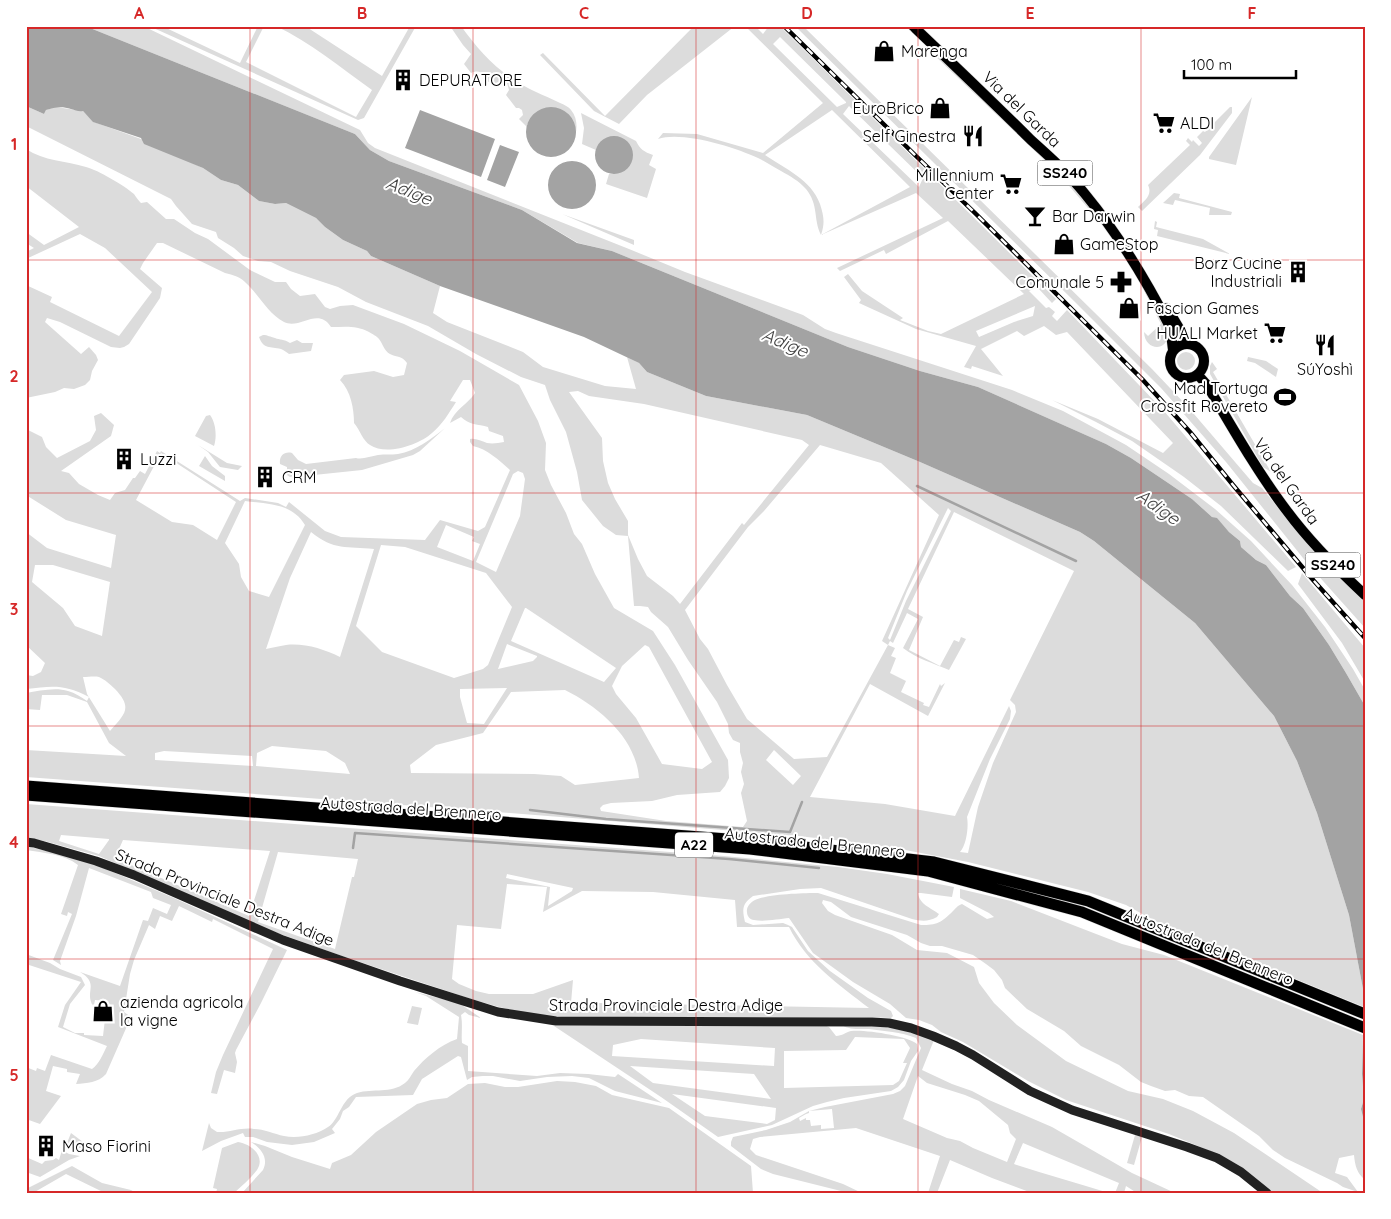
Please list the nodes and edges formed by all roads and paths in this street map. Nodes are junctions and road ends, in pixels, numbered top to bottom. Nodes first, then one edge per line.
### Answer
1 (914, 26) edge
2 (921, 26) edge
3 (1192, 344) junction
4 (1173, 350) junction
5 (1198, 375) junction
6 (1365, 595) edge
7 (26, 786) edge
8 (26, 795) edge
9 (26, 842) edge
10 (1365, 1014) edge
11 (1365, 1028) edge
12 (1267, 1193) edge

1 - 4 main road, Via del Garda / SS240
2 - 3 main road, Via del Garda / SS240
3 - 4 main road
3 - 5 main road, Via del Garda
4 - 5 main road, Via del Garda
5 - 6 main road, Via del Garda / SS240
7 - 10 highway, Autostrada del Brennero / A22
8 - 11 highway, Autostrada del Brennero / A22
9 - 12 main road, Strada Provinciale Destra Adige

